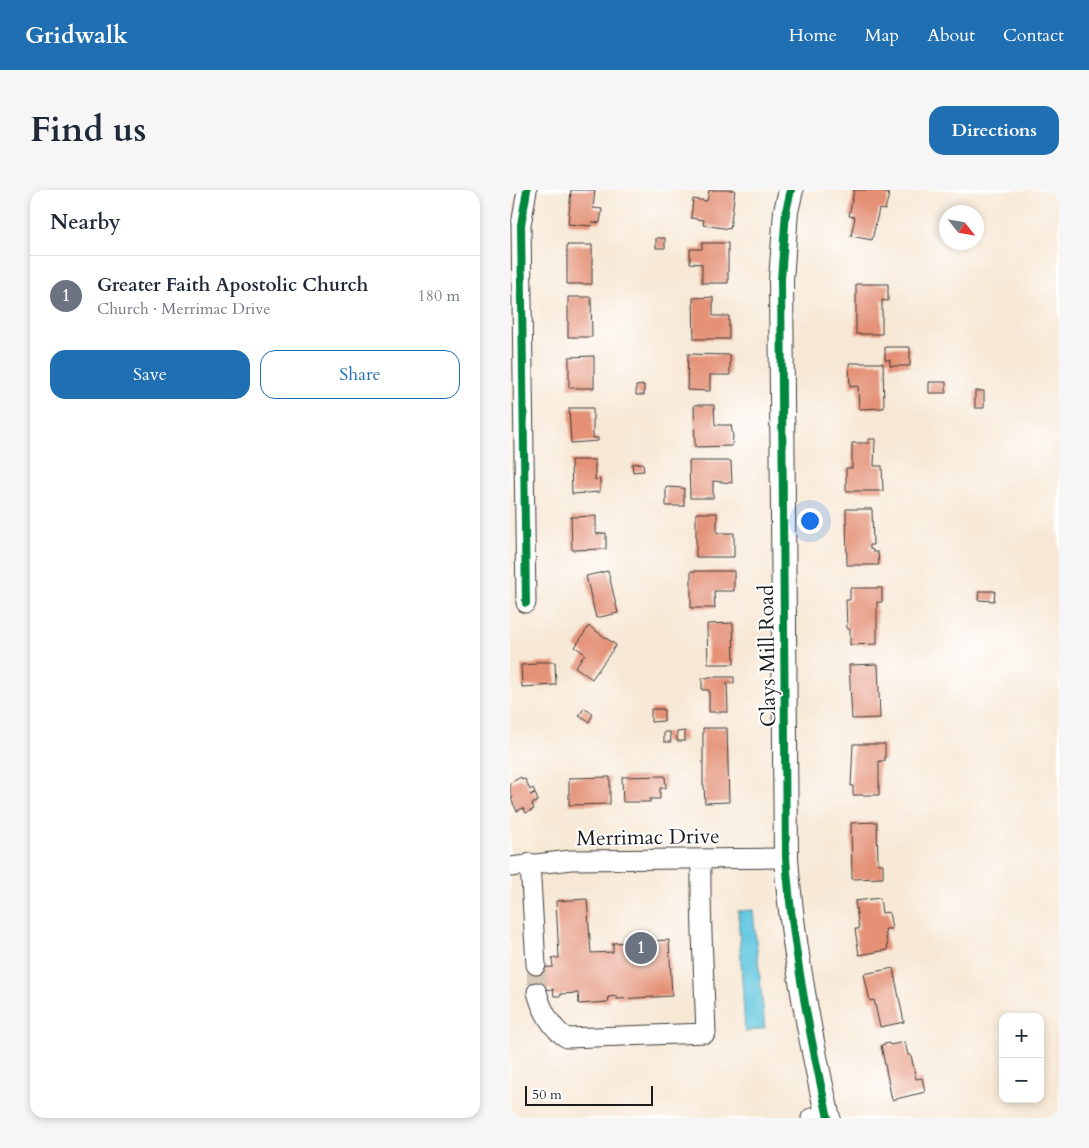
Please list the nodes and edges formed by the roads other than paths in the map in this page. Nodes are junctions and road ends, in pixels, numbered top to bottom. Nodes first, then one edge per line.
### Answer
1 (527, 190) edge
2 (791, 190) edge
3 (516, 225) edge
4 (526, 603) dead end
5 (701, 858) junction
6 (786, 858) junction
7 (530, 863) junction
8 (510, 866) edge
9 (536, 965) tunnel mouth
10 (538, 992) tunnel mouth
11 (822, 1117) edge

1 - 3 street
2 - 6 main road, Clays Mill Road
3 - 4 street
5 - 6 street, Merrimac Drive
5 - 7 street, Merrimac Drive
5 - 10 street
6 - 11 main road, Clays Mill Road
7 - 8 street, Merrimac Drive
7 - 9 street

